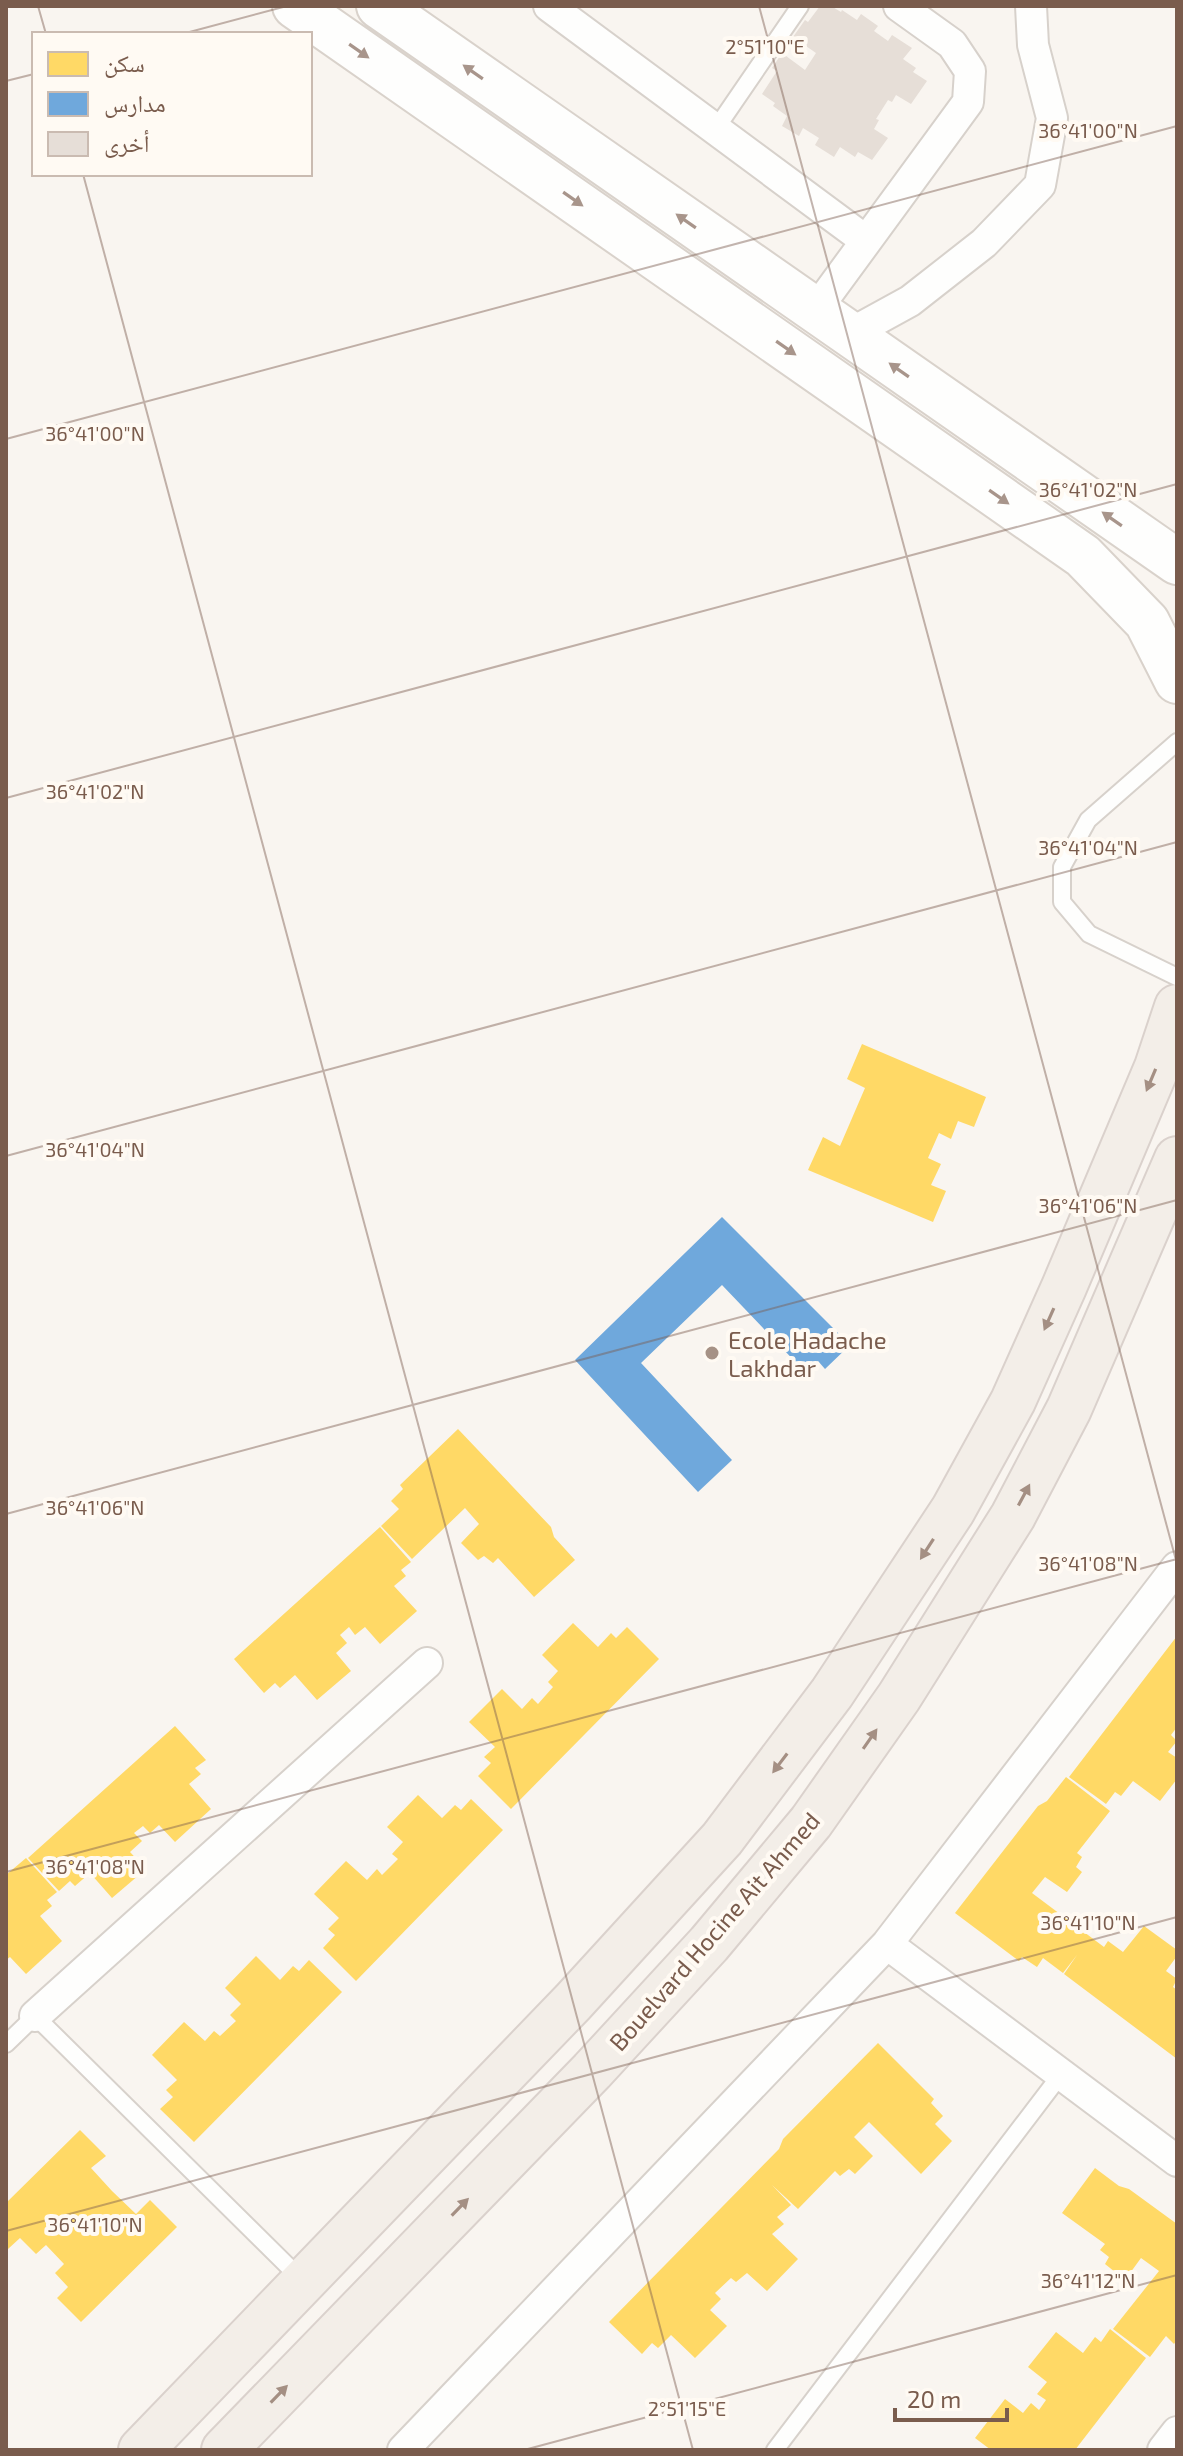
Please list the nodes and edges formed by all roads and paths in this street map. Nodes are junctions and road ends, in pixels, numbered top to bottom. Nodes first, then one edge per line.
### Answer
1 (295, 6) edge
2 (379, 6) edge
3 (549, 6) edge
4 (800, 6) edge
5 (899, 6) edge
6 (1031, 6) edge
7 (715, 130) junction
8 (865, 240) junction
9 (832, 323) junction
10 (1177, 562) edge
11 (1177, 681) edge
12 (1177, 742) edge
13 (1177, 977) edge
14 (1177, 1007) edge
15 (1177, 1159) edge
16 (1177, 1567) edge
17 (427, 1663) dead end
18 (887, 1944) junction
19 (35, 2016) junction
20 (6, 2044) edge
21 (1062, 2073) junction
22 (1177, 2161) edge
23 (304, 2282) junction
24 (1177, 2432) edge
25 (141, 2450) edge
26 (224, 2450) edge
27 (403, 2450) edge
28 (775, 2450) edge
29 (1163, 2450) edge

1 -> 11 street
9 -> 2 street
3 - 7 street
4 - 7 lane
5 - 8 street
6 - 9 street
7 - 8 street
8 - 9 street
10 -> 9 street
12 - 13 lane
14 -> 23 main road
26 -> 15 main road, Bouelvard Hocine Ait Ahmed
16 - 18 street
17 - 19 street
18 - 21 street
18 - 27 street
19 - 20 lane
19 - 23 lane
21 - 22 street
21 - 28 lane
23 - 25 main road
24 - 29 street

